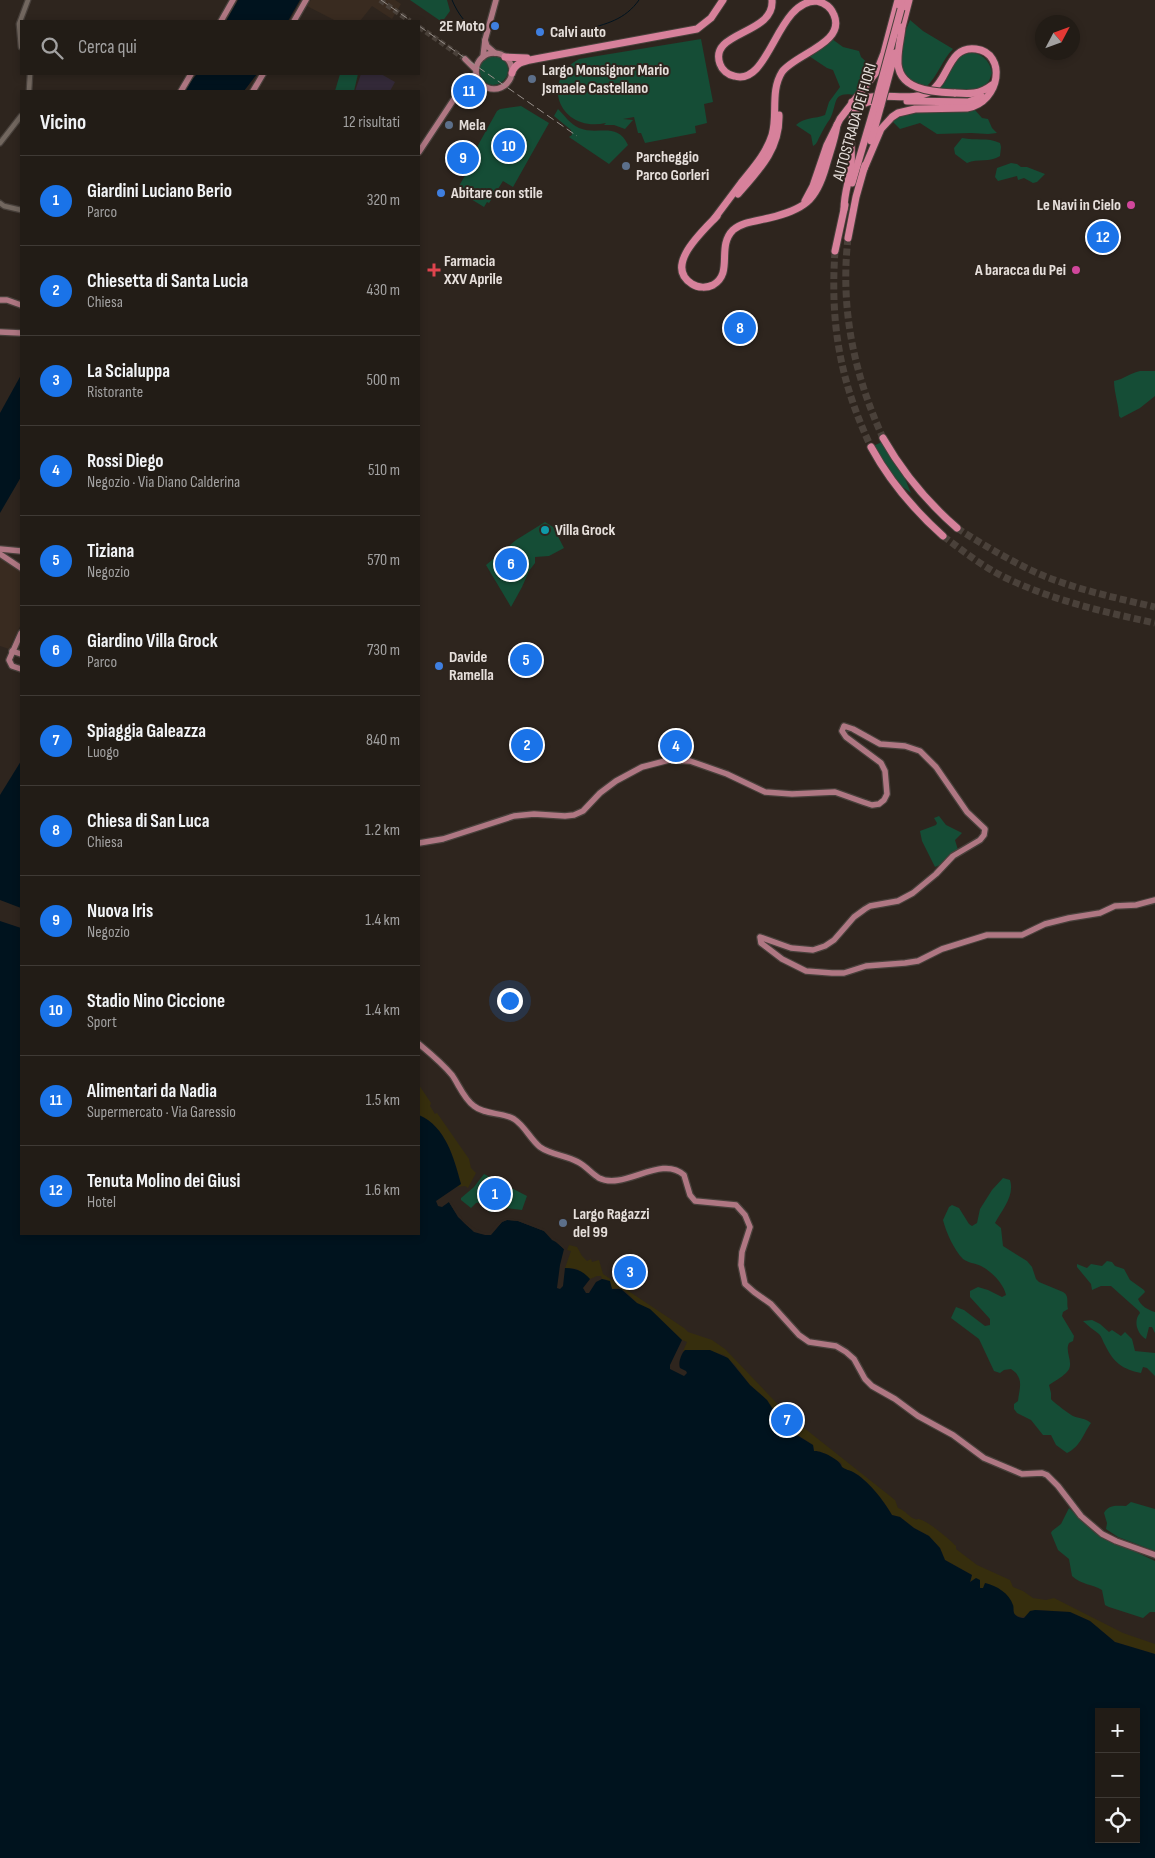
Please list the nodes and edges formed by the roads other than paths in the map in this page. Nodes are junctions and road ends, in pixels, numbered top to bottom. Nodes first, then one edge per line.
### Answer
1 (28, 0) edge
2 (233, 0) edge
3 (306, 0) edge
4 (496, 0) edge
5 (723, 0) edge
6 (772, 0) edge
7 (898, 0) edge
8 (903, 0) edge
9 (909, 0) edge
10 (901, 9) junction
11 (20, 20) edge
12 (222, 20) edge
13 (295, 20) edge
14 (20, 21) edge
15 (902, 28) junction
16 (20, 36) edge
17 (485, 40) junction
18 (494, 53) junction
19 (505, 57) junction
20 (481, 59) junction
21 (535, 59) junction
22 (476, 72) junction
23 (512, 73) junction
24 (30, 75) edge
25 (190, 75) edge
26 (262, 75) edge
27 (994, 82) junction
28 (481, 83) junction
29 (466, 84) junction
30 (29, 90) edge
31 (182, 90) edge
32 (254, 90) edge
33 (852, 102) junction
34 (878, 105) junction
35 (20, 117) edge
36 (0, 143) edge
37 (420, 151) edge
38 (864, 169) junction
39 (0, 203) edge
40 (844, 209) junction
41 (20, 210) edge
42 (848, 238) tunnel mouth
43 (835, 251) tunnel mouth
44 (0, 300) edge
45 (20, 305) edge
46 (0, 332) edge
47 (19, 334) edge
48 (883, 438) tunnel mouth
49 (871, 447) tunnel mouth
50 (957, 528) tunnel mouth
51 (944, 536) tunnel mouth
52 (0, 549) edge
53 (20, 550) edge
54 (0, 554) edge
55 (20, 567) edge
56 (20, 635) edge
57 (18, 640) junction
58 (20, 646) edge
59 (12, 651) junction
60 (20, 654) edge
61 (20, 669) edge
62 (420, 843) edge
63 (1155, 900) edge
64 (420, 1045) edge
65 (1155, 1555) edge

1 - 11 street
2 - 12 main road
3 - 13 main road
4 - 17 main road
5 - 21 highway
6 - 33 highway
7 - 10 highway
8 - 10 highway, AUTOSTRADA DEI FIORI
9 - 10 highway, AUTOSTRADA DEI FIORI
10 - 15 highway, AUTOSTRADA DEI FIORI
10 - 33 highway
10 - 34 highway, AUTOSTRADA DEI FIORI, bridge
14 - 16 street
15 - 27 highway, bridge
15 - 34 highway, AUTOSTRADA DEI FIORI, bridge
17 - 18 main road
17 - 20 main road
18 - 19 main road
18 - 20 main road
19 - 21 highway
19 - 23 main road
20 - 22 main road
20 - 22 main road
21 - 23 highway
22 - 28 main road
22 - 29 main road
23 - 28 main road
24 - 30 street
25 - 31 main road
26 - 32 main road
27 - 33 highway
27 - 38 highway
27 - 40 highway
28 - 29 main road
29 - 37 main road
34 - 38 highway, AUTOSTRADA DEI FIORI
34 - 40 highway, AUTOSTRADA DEI FIORI
35 - 36 street
38 - 42 highway, AUTOSTRADA DEI FIORI
39 - 41 street
40 - 43 highway, AUTOSTRADA DEI FIORI
44 - 45 main road
46 - 47 main road
48 - 50 highway
49 - 51 highway
52 - 53 main road
54 - 55 main road
56 - 57 main road
57 - 58 main road
57 - 59 main road
59 - 60 main road
59 - 61 main road
62 - 63 main road
64 - 65 main road

